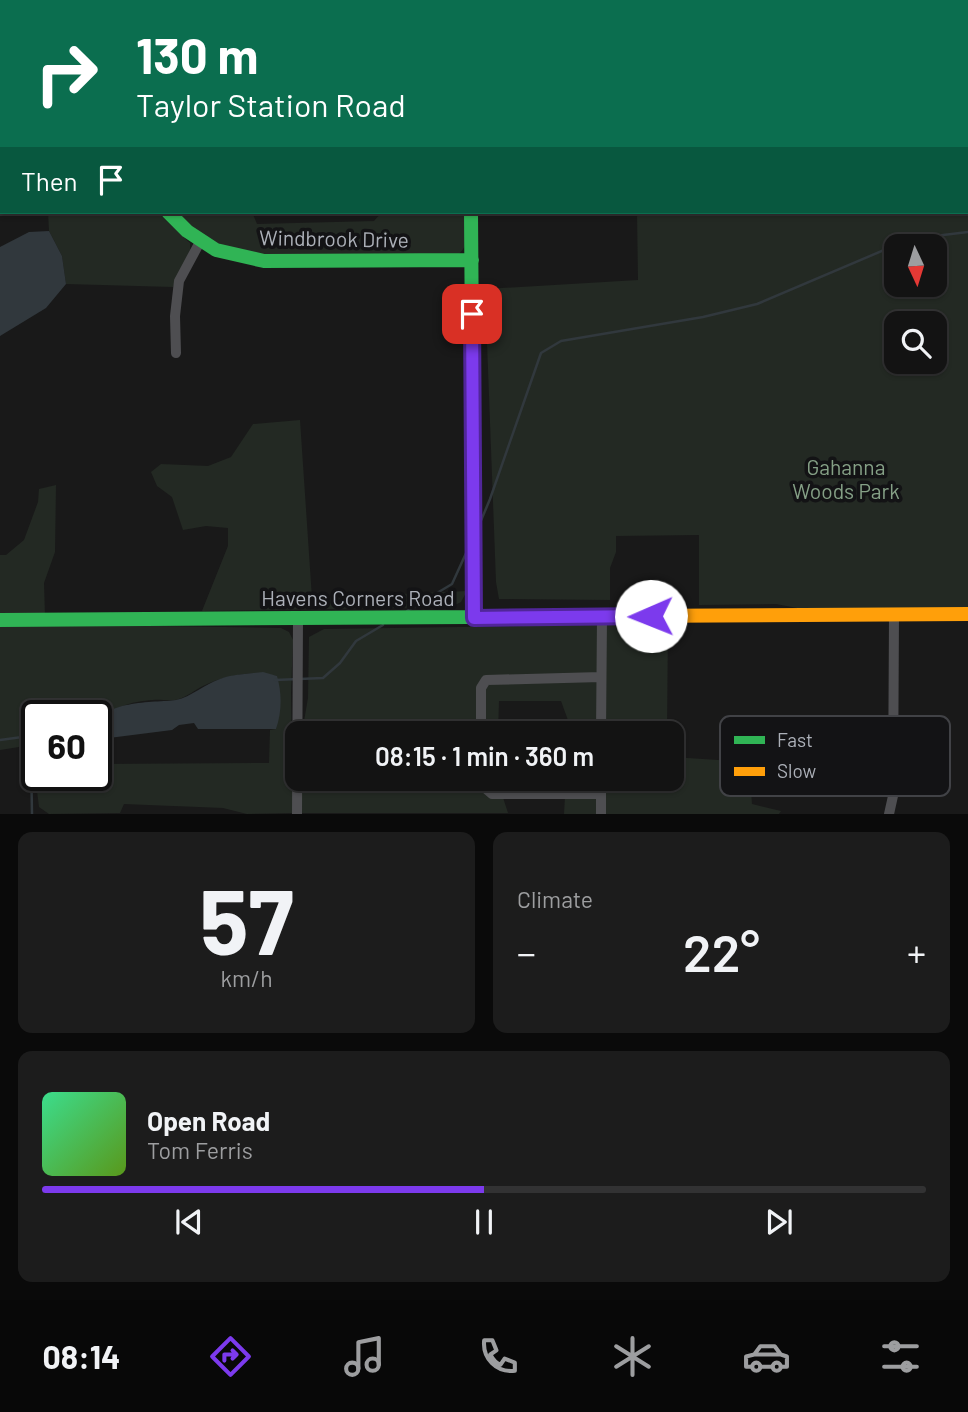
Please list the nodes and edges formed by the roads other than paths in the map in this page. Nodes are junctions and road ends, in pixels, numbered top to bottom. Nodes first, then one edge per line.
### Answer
1 (170, 214) edge
2 (471, 214) edge
3 (201, 240) junction
4 (472, 260) junction
5 (176, 352) dead end
6 (894, 614) junction
7 (968, 614) edge
8 (601, 617) junction
9 (298, 618) junction
10 (474, 618) junction
11 (0, 620) edge
12 (601, 677) junction
13 (894, 716) edge
14 (481, 721) edge
15 (601, 721) edge
16 (488, 791) edge
17 (601, 794) joint
18 (894, 796) edge
19 (297, 814) edge
20 (601, 814) edge
21 (889, 814) edge

1 - 3 main road, Windbrook Drive
2 - 4 main road
3 - 4 main road, Windbrook Drive
3 - 5 street
4 - 10 main road
6 - 7 main road, Havens Corners Road
6 - 8 main road, Havens Corners Road
6 - 13 street
8 - 10 main road, Havens Corners Road
8 - 12 street
9 - 10 main road, Havens Corners Road
9 - 11 main road, Havens Corners Road
9 - 19 street
12 - 14 street
12 - 15 street
16 - 17 street
17 - 20 street
18 - 21 street

